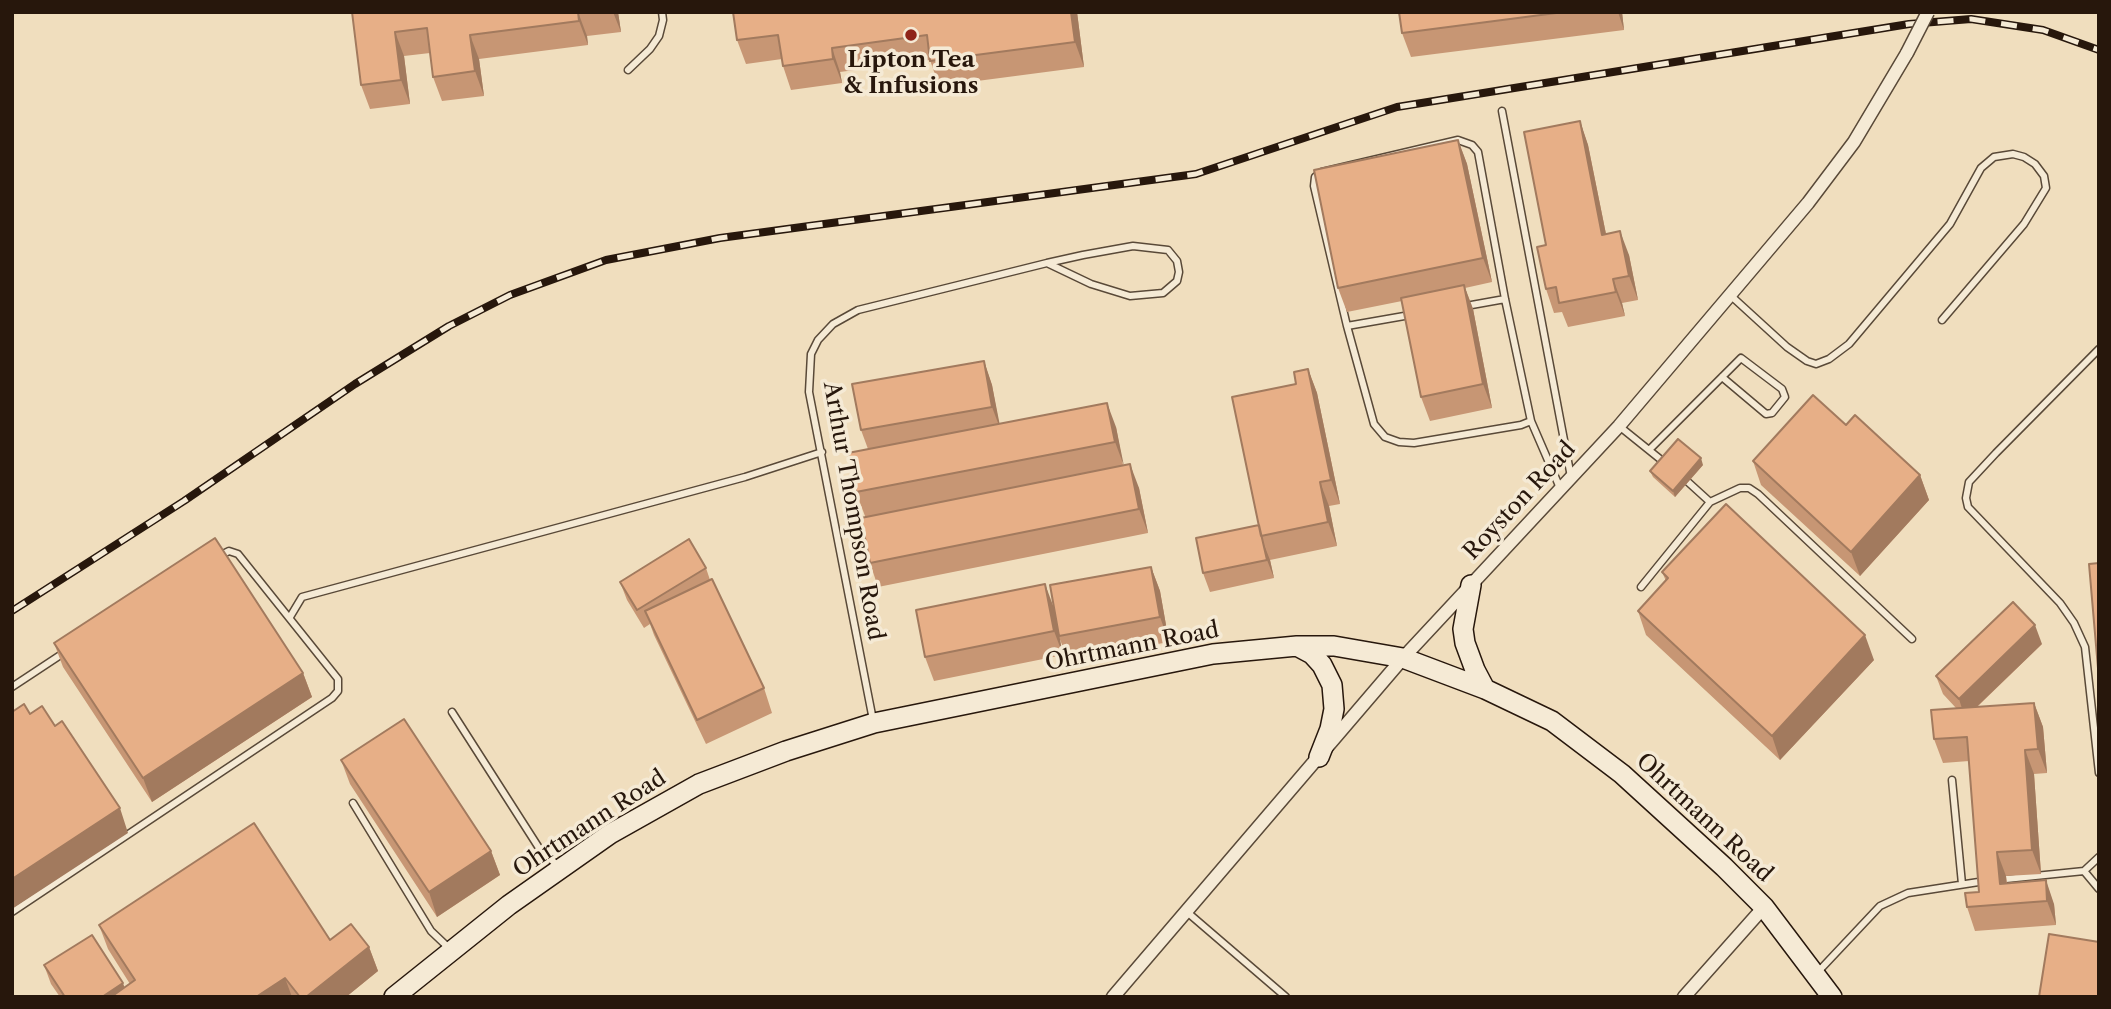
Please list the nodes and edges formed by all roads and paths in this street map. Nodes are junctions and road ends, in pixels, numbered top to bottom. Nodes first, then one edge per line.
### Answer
1 (662, 12) edge
2 (1928, 12) edge
3 (628, 70) dead end
4 (1502, 111) dead end
5 (1047, 263) junction
6 (1729, 294) junction
7 (1504, 299) junction
8 (1452, 308) edge
9 (1412, 315) edge
10 (1942, 320) dead end
11 (1347, 326) junction
12 (2099, 349) edge
13 (1721, 377) junction
14 (1531, 421) junction
15 (1619, 426) junction
16 (1649, 450) junction
17 (822, 452) junction
18 (1665, 463) edge
19 (1571, 477) junction
20 (1688, 482) edge
21 (1560, 490) junction
22 (1710, 502) junction
23 (214, 559) edge
24 (1471, 584) junction
25 (1641, 587) dead end
26 (290, 617) junction
27 (1912, 639) dead end
28 (1297, 646) junction
29 (69, 649) edge
30 (1403, 658) junction
31 (12, 687) edge
32 (1485, 689) junction
33 (452, 712) dead end
34 (874, 723) junction
35 (1319, 757) junction
36 (2099, 773) edge
37 (1952, 780) dead end
38 (353, 803) dead end
39 (2099, 857) edge
40 (560, 868) junction
41 (2084, 871) junction
42 (2006, 879) dead end
43 (1985, 881) edge
44 (1962, 884) junction
45 (2099, 889) edge
46 (1764, 907) junction
47 (12, 912) edge
48 (1187, 912) junction
49 (453, 951) junction
50 (1815, 975) junction
51 (394, 997) edge
52 (1114, 997) edge
53 (1286, 997) edge
54 (1684, 997) edge
55 (1832, 997) edge

1 - 3 lane
2 - 6 street, Royston Road, bridge
4 - 19 lane
5 - 5 lane, Arthur Thompson Road
5 - 17 lane, Arthur Thompson Road
6 - 10 lane
6 - 15 street, Royston Road
7 - 8 lane
7 - 11 lane
7 - 14 lane
9 - 11 lane
11 - 14 lane
12 - 36 lane
13 - 13 lane
13 - 16 lane
14 - 21 lane
15 - 16 lane
15 - 19 street, Royston Road
16 - 18 lane
17 - 26 lane
17 - 34 lane, Arthur Thompson Road
19 - 21 street, Royston Road
20 - 22 lane
21 - 24 street, Royston Road
22 - 25 lane
22 - 27 lane
23 - 26 lane
24 - 30 street, Royston Road
24 - 32 main road
26 - 47 lane
28 - 30 main road, Ohrtmann Road
28 - 34 main road, Ohrtmann Road
28 - 35 main road
29 - 31 lane
30 - 32 main road, Ohrtmann Road
30 - 35 street, Royston Road
32 - 46 main road, Ohrtmann Road
33 - 40 lane
34 - 40 main road, Ohrtmann Road
35 - 48 street, Royston Road
37 - 44 lane
38 - 49 lane
39 - 41 lane
40 - 49 main road, Ohrtmann Road
41 - 42 lane
41 - 45 lane
43 - 44 lane
44 - 50 lane
46 - 50 main road, Ohrtmann Road
46 - 54 street
48 - 52 street, Royston Road
48 - 53 lane
49 - 51 main road, Ohrtmann Road
50 - 55 main road, Ohrtmann Road

